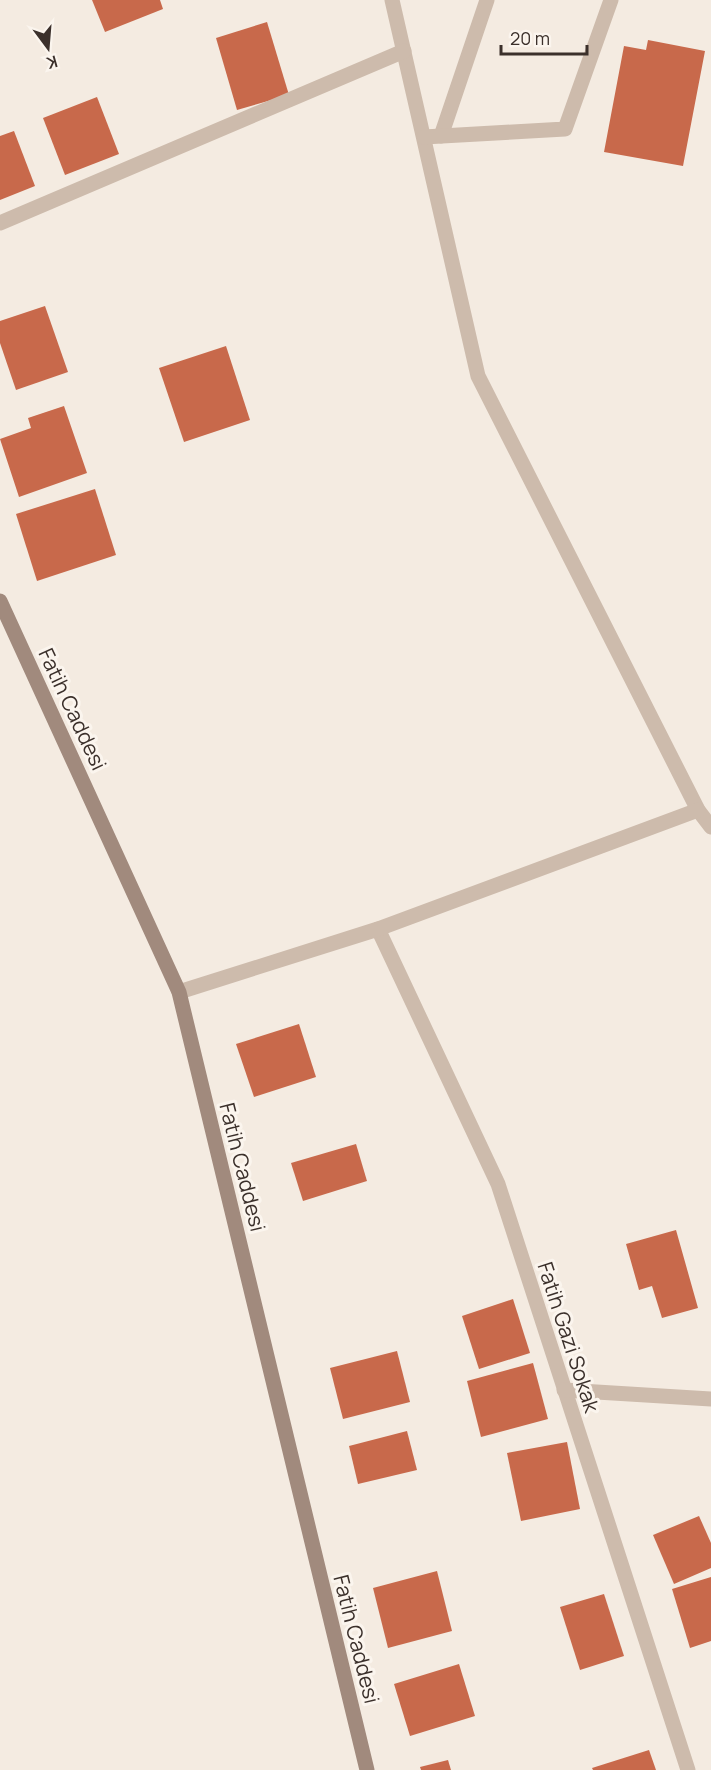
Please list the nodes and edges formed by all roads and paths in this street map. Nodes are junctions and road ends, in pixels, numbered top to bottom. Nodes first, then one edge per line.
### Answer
1 (392, 0) edge
2 (487, 0) edge
3 (610, 0) edge
4 (404, 51) junction
5 (441, 136) junction
6 (424, 137) junction
7 (0, 223) edge
8 (0, 601) edge
9 (698, 810) junction
10 (711, 827) edge
11 (378, 929) junction
12 (179, 992) junction
13 (564, 1390) junction
14 (711, 1399) edge
15 (367, 1770) edge
16 (688, 1770) edge

1 - 4 street
2 - 5 street
3 - 5 street
4 - 6 street
4 - 7 street
5 - 6 street
6 - 9 street
8 - 12 street, Fatih Caddesi
9 - 10 street
9 - 11 street
11 - 12 street
11 - 13 street, Fatih Gazi Sokak
12 - 15 street, Fatih Caddesi
13 - 14 street
13 - 16 street, Fatih Gazi Sokak

